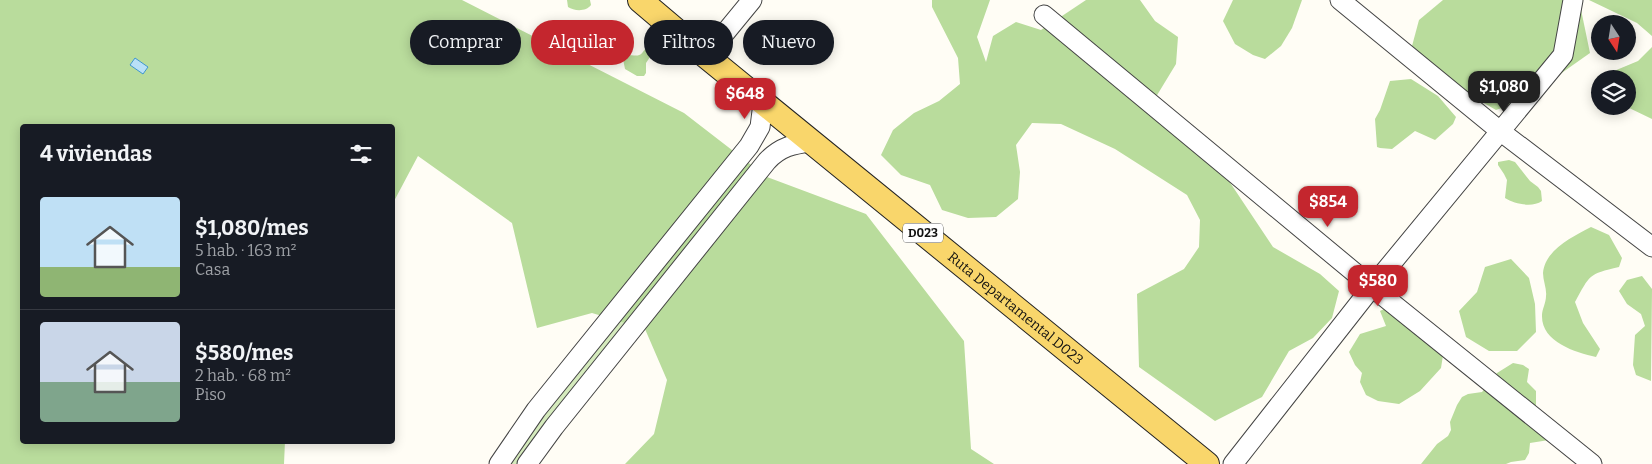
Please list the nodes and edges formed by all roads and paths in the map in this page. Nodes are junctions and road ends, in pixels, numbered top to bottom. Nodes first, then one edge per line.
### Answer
1 (640, 0) edge
2 (752, 0) edge
3 (1340, 0) edge
4 (1572, 0) edge
5 (1044, 15) dead end
6 (664, 20) edge
7 (733, 23) edge
8 (717, 65) edge
9 (764, 103) junction
10 (1500, 132) junction
11 (811, 142) junction
12 (1652, 247) edge
13 (1372, 287) junction
14 (499, 464) edge
15 (527, 464) edge
16 (1207, 464) edge
17 (1233, 464) edge
18 (1592, 464) edge

1 - 6 main road, Ruta Departamental D023 / D023
2 - 7 street
3 - 10 street
4 - 10 street
5 - 13 street
8 - 9 main road, Ruta Departamental D023 / D023
9 - 11 main road, Ruta Departamental D023 / D023
9 - 14 street
10 - 12 street
10 - 13 street
11 - 15 street
11 - 16 main road, Ruta Departamental D023 / D023
13 - 17 street
13 - 18 street

